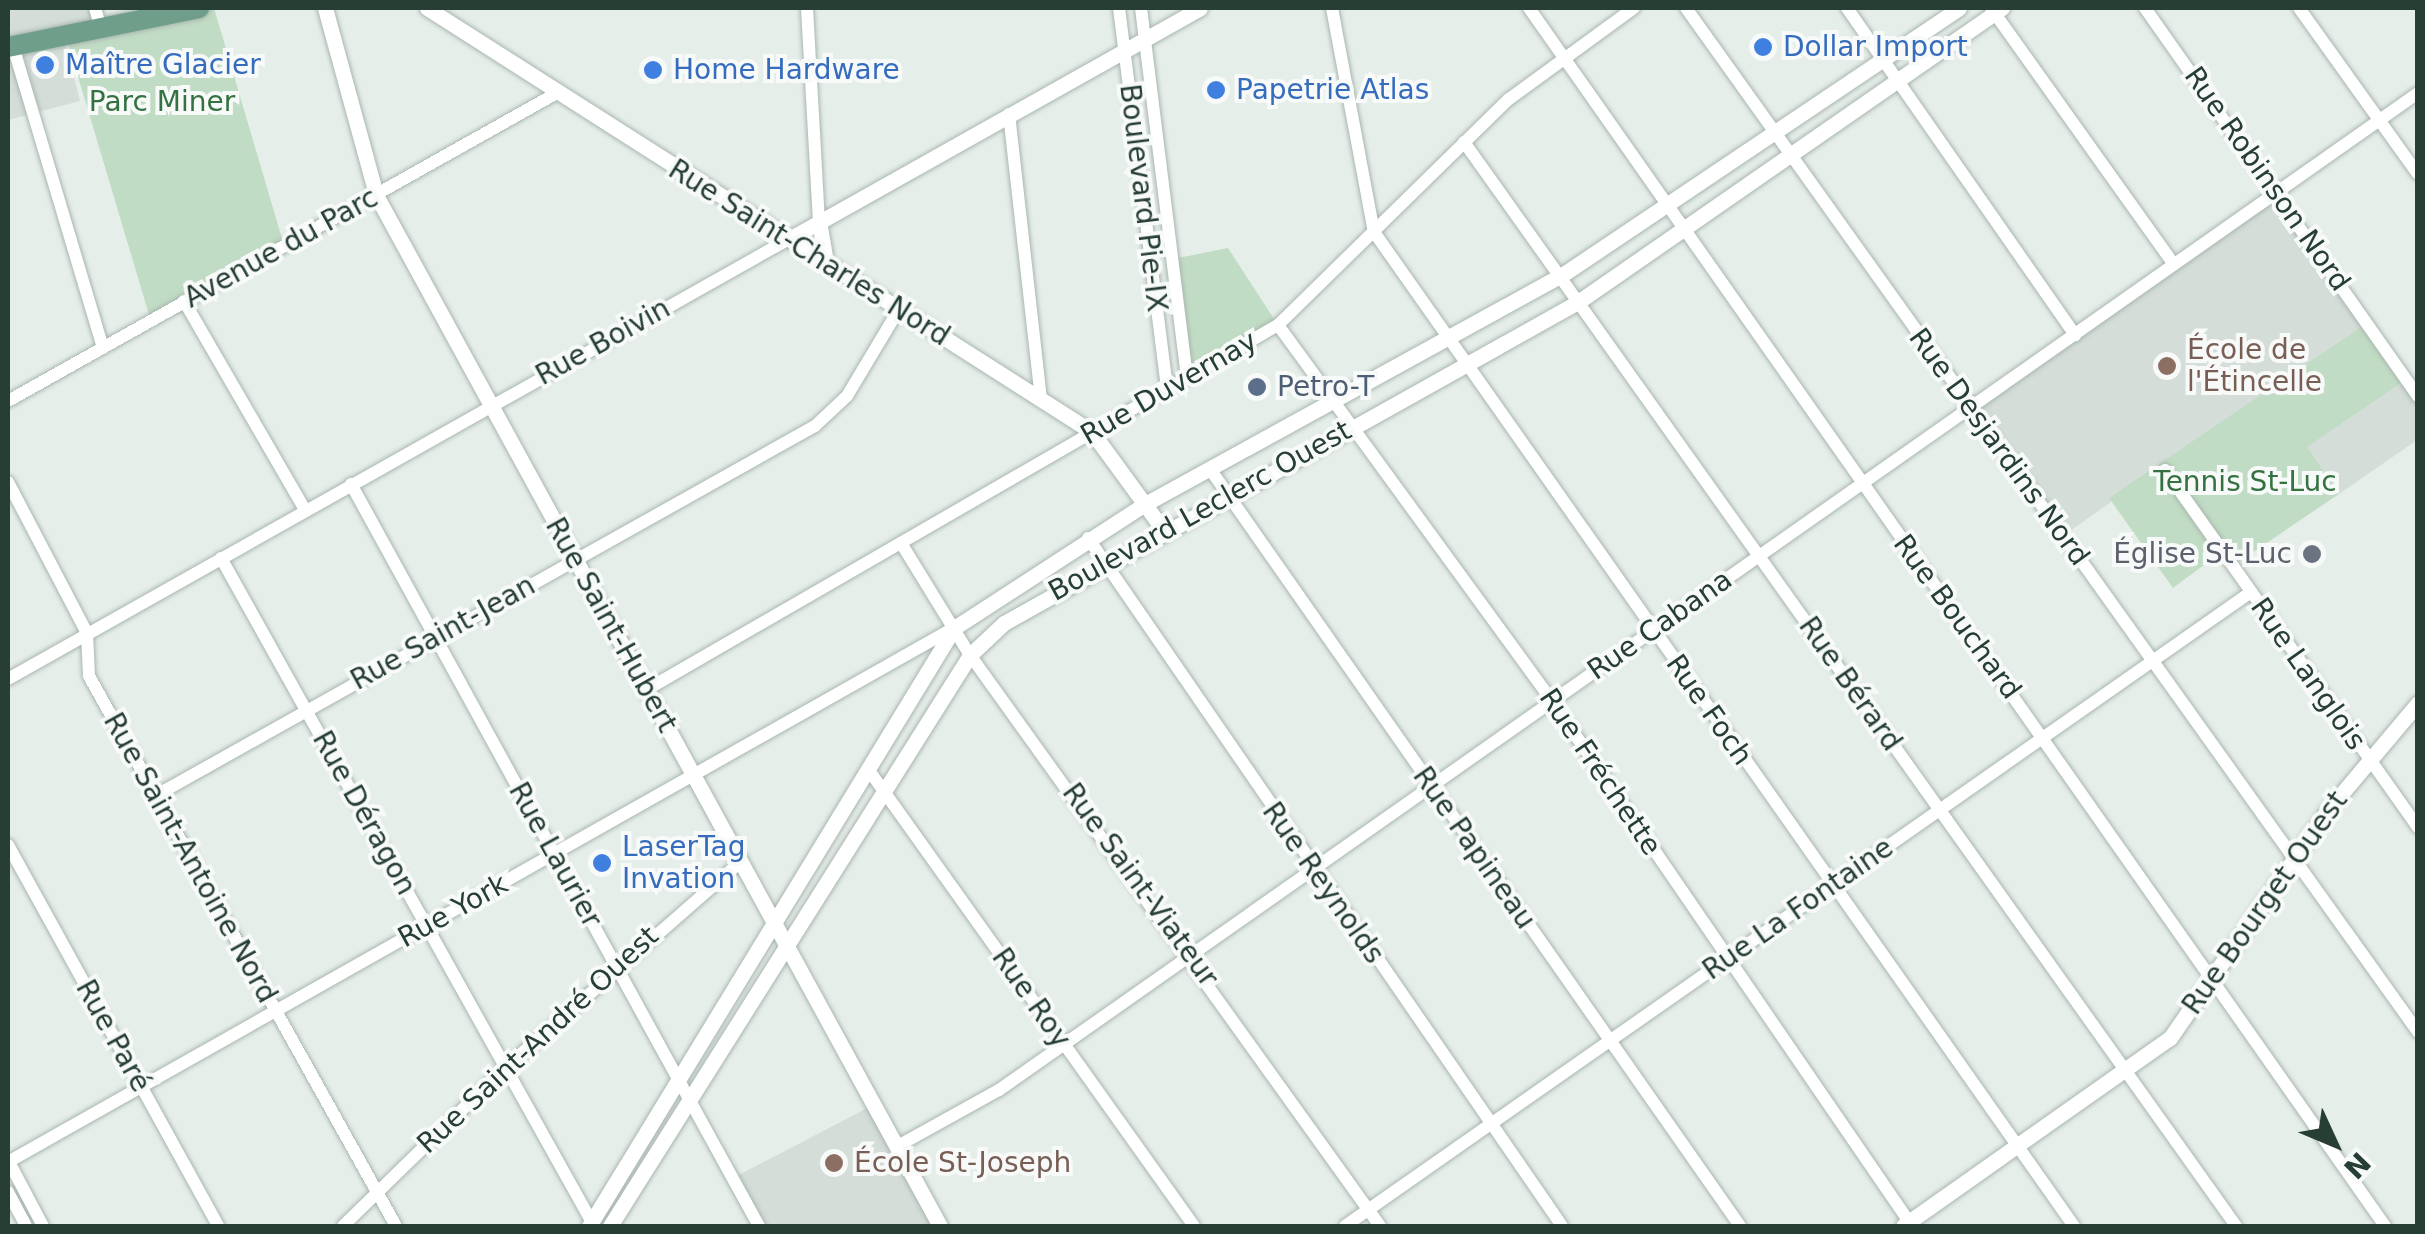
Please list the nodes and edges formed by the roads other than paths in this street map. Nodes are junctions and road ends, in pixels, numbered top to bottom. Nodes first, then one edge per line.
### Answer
1 (199, 8) edge
2 (325, 8) edge
3 (428, 8) edge
4 (807, 8) edge
5 (1118, 8) edge
6 (1141, 8) edge
7 (1200, 8) edge
8 (1332, 8) edge
9 (1528, 8) edge
10 (1634, 8) edge
11 (1686, 8) edge
12 (1846, 8) edge
13 (1959, 8) edge
14 (2145, 8) edge
15 (2300, 8) edge
16 (1996, 9) edge
17 (97, 17) edge
18 (1145, 38) junction
19 (10, 47) edge
20 (1124, 50) junction
21 (1564, 59) junction
22 (1884, 60) junction
23 (1899, 80) junction
24 (2418, 93) edge
25 (554, 94) junction
26 (1009, 114) junction
27 (2380, 120) junction
28 (1157, 132) junction
29 (1135, 136) junction
30 (1774, 136) junction
31 (1464, 142) junction
32 (1788, 158) junction
33 (2418, 174) edge
34 (2277, 194) junction
35 (376, 195) junction
36 (1668, 206) junction
37 (1167, 213) junction
38 (1145, 215) junction
39 (820, 221) junction
40 (1683, 231) junction
41 (1374, 232) junction
42 (789, 239) junction
43 (826, 262) junction
44 (2174, 265) junction
45 (1174, 275) junction
46 (1562, 275) junction
47 (1153, 278) junction
48 (184, 301) junction
49 (1578, 302) junction
50 (899, 309) junction
51 (1278, 325) junction
52 (2075, 335) junction
53 (1449, 336) junction
54 (103, 348) junction
55 (2389, 351) junction
56 (1467, 364) junction
57 (1187, 377) junction
58 (2418, 385) edge
59 (1167, 389) junction
60 (2418, 397) edge
61 (8, 400) edge
62 (1042, 400) junction
63 (1336, 401) junction
64 (491, 404) junction
65 (1971, 408) junction
66 (1354, 424) junction
67 (1092, 432) junction
68 (1210, 469) junction
69 (2165, 470) dead end
70 (8, 482) edge
71 (351, 484) junction
72 (1861, 485) junction
73 (1226, 495) junction
74 (1145, 504) junction
75 (306, 510) junction
76 (1162, 528) junction
77 (1088, 538) junction
78 (901, 542) junction
79 (1759, 556) junction
80 (220, 558) junction
81 (576, 560) junction
82 (1104, 562) junction
83 (2250, 592) junction
84 (954, 628) junction
85 (1653, 630) junction
86 (88, 634) junction
87 (435, 637) junction
88 (970, 654) junction
89 (900, 660) junction
90 (2152, 661) junction
91 (8, 679) edge
92 (921, 681) junction
93 (646, 690) junction
94 (1552, 701) junction
95 (2418, 703) edge
96 (306, 710) junction
97 (2043, 737) junction
98 (2367, 758) junction
99 (868, 768) junction
100 (694, 776) junction
101 (1429, 787) junction
102 (884, 790) junction
103 (155, 796) junction
104 (1940, 809) junction
105 (2418, 827) edge
106 (8, 845) edge
107 (554, 854) junction
108 (2293, 858) junction
109 (740, 862) junction
110 (1312, 869) junction
111 (1832, 885) junction
112 (773, 921) junction
113 (427, 926) junction
114 (787, 948) junction
115 (1190, 954) junction
116 (1727, 958) junction
117 (616, 967) junction
118 (2215, 982) junction
119 (274, 1012) junction
120 (2418, 1032) edge
121 (1610, 1040) junction
122 (1064, 1043) junction
123 (506, 1068) junction
124 (2124, 1070) junction
125 (680, 1082) junction
126 (142, 1087) junction
127 (690, 1100) junction
128 (1491, 1124) junction
129 (2016, 1144) junction
130 (896, 1147) junction
131 (8, 1162) edge
132 (8, 1192) edge
133 (378, 1192) junction
134 (1368, 1210) junction
135 (591, 1225) edge
136 (1908, 1225) edge
137 (26, 1226) edge
138 (43, 1226) edge
139 (218, 1226) edge
140 (344, 1226) edge
141 (396, 1226) edge
142 (610, 1226) edge
143 (759, 1226) edge
144 (940, 1226) edge
145 (1194, 1226) edge
146 (1344, 1226) edge
147 (1380, 1226) edge
148 (1562, 1226) edge
149 (1740, 1226) edge
150 (2074, 1226) edge
151 (2236, 1226) edge
152 (2385, 1226) edge

1 - 17 main road
2 - 35 street, Rue Saint-Hubert
3 - 25 street, Rue Saint-Charles Nord
4 - 39 street
5 - 20 street, Boulevard Pie-IX
6 - 18 street, Boulevard Pie-IX
7 - 18 street, Rue Boivin
8 - 41 street, Rue Foch
9 - 21 street, Rue Bouchard
10 - 21 street, Rue Duvernay
11 - 30 street, Rue Desjardins Nord
12 - 22 street
13 - 22 street, Boulevard Leclerc Ouest
14 - 34 street, Rue Robinson Nord
15 - 27 street
16 - 23 street, Boulevard Leclerc Ouest
16 - 44 street
17 - 19 main road
18 - 20 street, Rue Boivin
18 - 28 street, Boulevard Pie-IX
19 - 54 street
20 - 26 street, Rue Boivin
20 - 29 street, Boulevard Pie-IX
21 - 31 street, Rue Duvernay
21 - 36 street, Rue Bouchard
22 - 23 street
22 - 30 street, Boulevard Leclerc Ouest
23 - 32 street, Boulevard Leclerc Ouest
23 - 52 street
24 - 27 street, Rue Cabana
25 - 35 street, Avenue du Parc
25 - 42 street, Rue Saint-Charles Nord
26 - 39 street, Rue Boivin
26 - 62 street
27 - 33 street
27 - 34 street, Rue Cabana
28 - 29 street
28 - 37 street, Boulevard Pie-IX
29 - 38 street, Boulevard Pie-IX
30 - 32 street, Rue Desjardins Nord
30 - 36 street, Boulevard Leclerc Ouest
31 - 41 street, Rue Duvernay
31 - 46 street, Rue Bérard
32 - 40 street, Boulevard Leclerc Ouest
32 - 65 street, Rue Desjardins Nord
34 - 44 street, Rue Cabana
34 - 55 street, Rue Robinson Nord
35 - 48 street, Avenue du Parc
35 - 64 street, Rue Saint-Hubert
36 - 40 street, Rue Bouchard
36 - 46 street, Boulevard Leclerc Ouest
37 - 38 street
37 - 45 street, Boulevard Pie-IX
38 - 47 street, Boulevard Pie-IX
39 - 42 street, Rue Boivin
39 - 43 street
40 - 49 street, Boulevard Leclerc Ouest
40 - 72 street, Rue Bouchard
41 - 51 street, Rue Duvernay
41 - 53 street, Rue Foch
42 - 43 street, Rue Saint-Charles Nord
42 - 64 street, Rue Boivin
43 - 50 street, Rue Saint-Charles Nord
44 - 52 street, Rue Cabana
45 - 47 street
45 - 57 street, Boulevard Pie-IX
46 - 49 street, Rue Bérard
46 - 53 street, Boulevard Leclerc Ouest
47 - 59 street, Boulevard Pie-IX
48 - 54 street, Avenue du Parc
48 - 75 street
49 - 56 street, Boulevard Leclerc Ouest
49 - 79 street, Rue Bérard
50 - 62 street, Rue Saint-Charles Nord
50 - 81 street, Rue Saint-Jean
51 - 57 street, Rue Duvernay
51 - 63 street, Rue Fréchette
52 - 65 street, Rue Cabana
53 - 56 street, Rue Foch
53 - 63 street, Boulevard Leclerc Ouest
54 - 61 street, Avenue du Parc
55 - 58 street, Rue Robinson Nord
55 - 60 street, Rue Robinson Nord
56 - 66 street, Boulevard Leclerc Ouest
56 - 85 street, Rue Foch
57 - 59 street, Rue Duvernay
59 - 67 street, Rue Duvernay
62 - 67 street, Rue Saint-Charles Nord
63 - 66 street, Rue Fréchette
63 - 68 street, Boulevard Leclerc Ouest
64 - 71 street, Rue Boivin
64 - 81 street, Rue Saint-Hubert
65 - 72 street, Rue Cabana
65 - 90 street, Rue Desjardins Nord
66 - 73 street, Boulevard Leclerc Ouest
66 - 94 street, Rue Fréchette
67 - 74 street, Rue Saint-Charles Nord
67 - 78 street, Rue Duvernay
68 - 73 street, Rue Papineau
68 - 74 street, Boulevard Leclerc Ouest
69 - 83 street, Rue Langlois
70 - 86 street, Rue Saint-Antoine Nord
71 - 75 street, Rue Boivin
71 - 87 street, Rue Laurier
72 - 79 street, Rue Cabana
72 - 97 street, Rue Bouchard
73 - 76 street, Boulevard Leclerc Ouest
73 - 101 street, Rue Papineau
74 - 76 street, Rue Saint-Charles Nord
74 - 77 street, Boulevard Leclerc Ouest
75 - 80 street, Rue Boivin
76 - 82 street, Boulevard Leclerc Ouest
77 - 82 street, Rue Reynolds
77 - 84 street, Boulevard Leclerc Ouest
78 - 84 street, Rue Saint-Viateur
78 - 93 street, Rue Duvernay
79 - 85 street, Rue Cabana
79 - 104 street, Rue Bérard
80 - 86 street, Rue Boivin
80 - 96 street, Rue Déragon
81 - 87 street, Rue Saint-Jean
81 - 93 street, Rue Saint-Hubert
82 - 88 street, Boulevard Leclerc Ouest
82 - 110 street, Rue Reynolds
83 - 90 street, Rue La Fontaine
83 - 98 street, Rue Langlois
84 - 88 street, Rue Saint-Viateur
84 - 89 street, Rue York
84 - 92 street, Boulevard Leclerc Ouest
85 - 94 street, Rue Cabana
85 - 111 street, Rue Foch
86 - 91 street, Rue Boivin
86 - 103 street, Rue Saint-Antoine Nord
87 - 96 street, Rue Saint-Jean
87 - 107 street, Rue Laurier
88 - 102 street, Boulevard Leclerc Ouest
88 - 115 street, Rue Saint-Viateur
89 - 92 street
89 - 100 street, Rue York
90 - 97 street, Rue La Fontaine
90 - 108 street, Rue Desjardins Nord
92 - 99 street, Boulevard Leclerc Ouest
93 - 100 street, Rue Saint-Hubert
94 - 101 street, Rue Cabana
94 - 116 street, Rue Fréchette
95 - 98 street, Rue Bourget Ouest
96 - 103 street, Rue Saint-Jean
96 - 113 street, Rue Déragon
97 - 104 street, Rue La Fontaine
97 - 118 street, Rue Bouchard
98 - 105 street, Rue Langlois
98 - 108 street, Rue Bourget Ouest
99 - 102 street, Rue Roy
99 - 112 street, Boulevard Leclerc Ouest
100 - 107 street, Rue York
100 - 109 street, Rue Saint-Hubert
101 - 110 street, Rue Cabana
101 - 121 street, Rue Papineau
102 - 114 street, Boulevard Leclerc Ouest
102 - 122 street, Rue Roy
103 - 119 street, Rue Saint-Antoine Nord
104 - 111 street, Rue La Fontaine
104 - 124 street, Rue Bérard
106 - 126 street, Rue Paré
107 - 113 street, Rue York
107 - 117 street, Rue Laurier
108 - 118 street, Rue Bourget Ouest
108 - 120 street, Rue Desjardins Nord
109 - 112 street, Rue Saint-Hubert
109 - 117 street, Rue Saint-André Ouest
110 - 115 street, Rue Cabana
110 - 128 street, Rue Reynolds
111 - 116 street, Rue La Fontaine
111 - 129 street, Rue Foch
112 - 114 street, Rue Saint-Hubert
112 - 125 street, Boulevard Leclerc Ouest
113 - 119 street, Rue York
113 - 123 street, Rue Déragon
114 - 127 street, Boulevard Leclerc Ouest
114 - 130 street, Rue Saint-Hubert
115 - 122 street, Rue Cabana
115 - 134 street, Rue Saint-Viateur
116 - 121 street, Rue La Fontaine
116 - 136 street, Rue Fréchette
117 - 123 street, Rue Saint-André Ouest
117 - 125 street, Rue Laurier
118 - 124 street, Rue Bourget Ouest
118 - 152 street, Rue Bouchard
119 - 126 street, Rue York
119 - 133 street, Rue Saint-Antoine Nord
121 - 128 street, Rue La Fontaine
121 - 149 street, Rue Papineau
122 - 130 street, Rue Cabana
122 - 145 street, Rue Roy
123 - 133 street, Rue Saint-André Ouest
123 - 135 street, Rue Déragon
124 - 129 street, Rue Bourget Ouest
124 - 151 street, Rue Bérard
125 - 127 street, Rue Laurier
125 - 135 street, Boulevard Leclerc Ouest
126 - 131 street, Rue York
126 - 139 street, Rue Paré
127 - 142 street, Boulevard Leclerc Ouest
127 - 143 street, Rue Laurier
128 - 134 street, Rue La Fontaine
128 - 148 street, Rue Reynolds
129 - 136 street, Rue Bourget Ouest
129 - 150 street, Rue Foch
130 - 144 street, Rue Saint-Hubert
131 - 138 street
132 - 137 street
133 - 140 street, Rue Saint-André Ouest
133 - 141 street, Rue Saint-Antoine Nord
134 - 146 street, Rue La Fontaine
134 - 147 street, Rue Saint-Viateur

